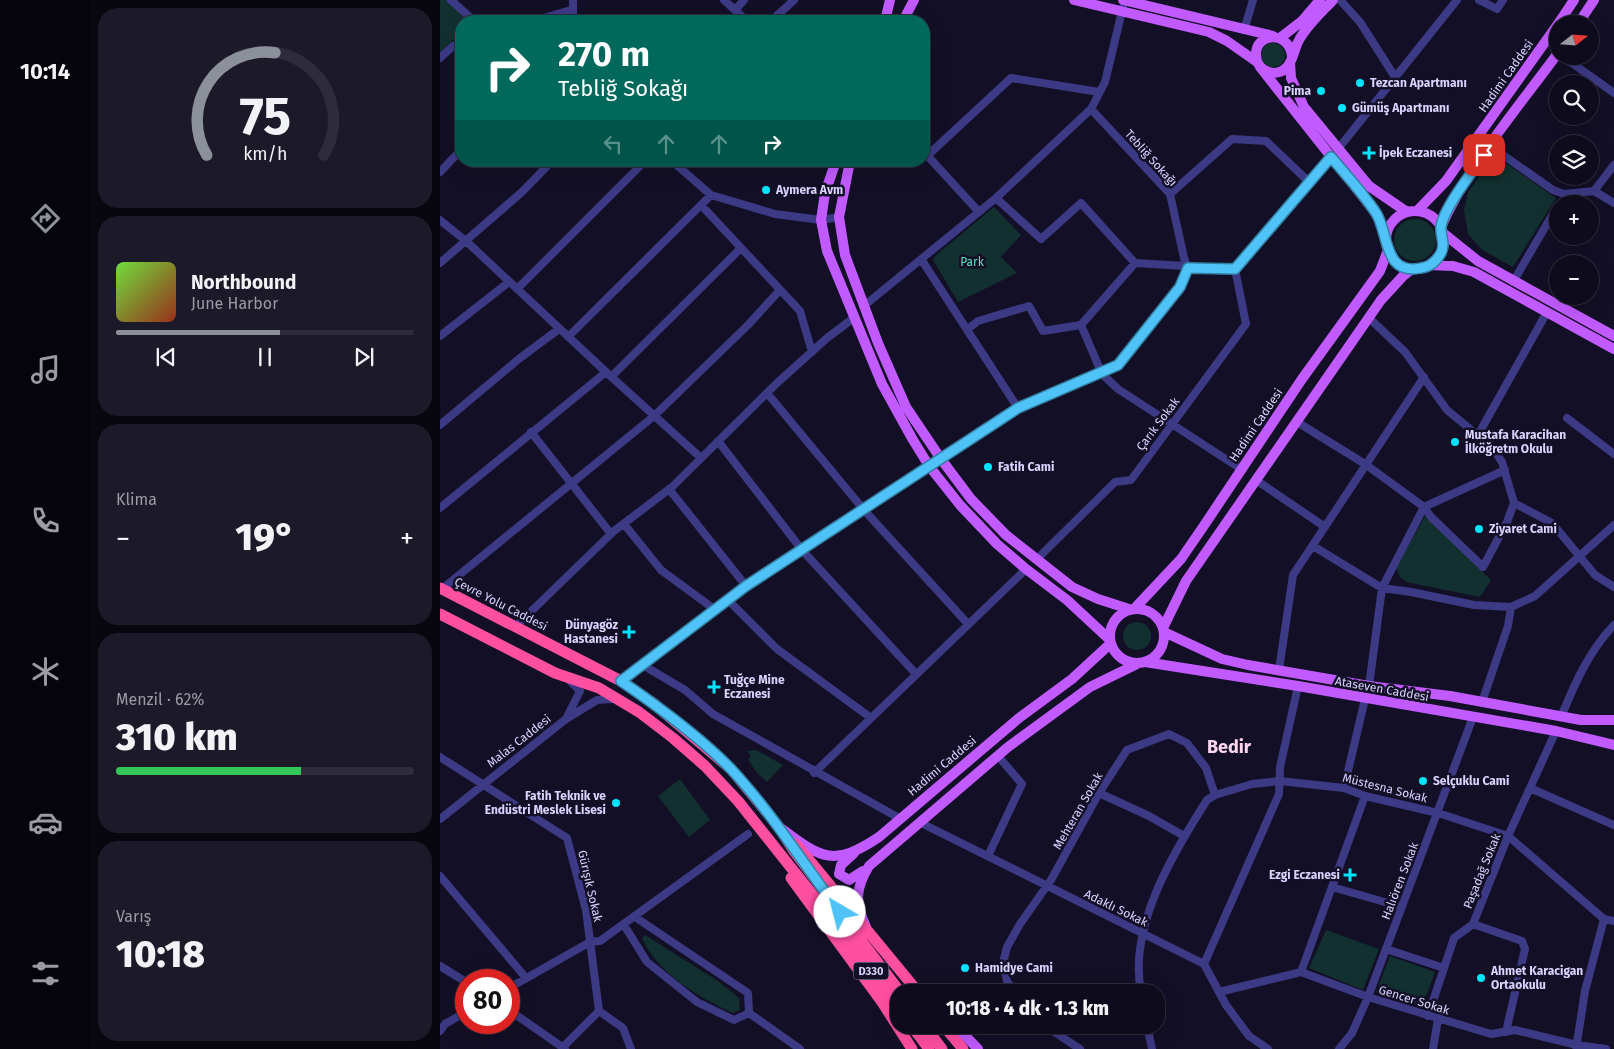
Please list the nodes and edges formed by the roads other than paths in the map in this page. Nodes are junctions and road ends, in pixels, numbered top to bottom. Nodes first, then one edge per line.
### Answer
1 (452, 0) edge
2 (573, 0) edge
3 (724, 0) edge
4 (744, 0) edge
5 (794, 0) edge
6 (890, 0) edge
7 (914, 0) edge
8 (1074, 0) edge
9 (1253, 0) edge
10 (1320, 0) edge
11 (1333, 0) edge
12 (1340, 0) edge
13 (1458, 0) edge
14 (1479, 0) edge
15 (1503, 0) edge
16 (1574, 0) edge
17 (1594, 0) edge
18 (1124, 3) edge
19 (571, 10) junction
20 (735, 10) junction
21 (468, 15) edge
22 (554, 15) edge
23 (572, 15) edge
24 (740, 15) edge
25 (778, 15) edge
26 (886, 15) edge
27 (906, 15) edge
28 (1564, 15) edge
29 (1584, 15) edge
30 (1244, 30) junction
31 (1277, 37) junction
32 (1549, 37) edge
33 (455, 45) edge
34 (440, 58) edge
35 (1291, 59) junction
36 (1259, 64) junction
37 (1549, 64) edge
38 (1575, 65) edge
39 (1395, 77) junction
40 (1099, 92) junction
41 (1614, 93) edge
42 (1091, 109) junction
43 (1490, 146) junction
44 (930, 150) edge
45 (1335, 153) junction
46 (455, 156) edge
47 (930, 158) edge
48 (1614, 165) edge
49 (546, 167) edge
50 (639, 167) edge
51 (679, 167) edge
52 (834, 167) edge
53 (849, 167) edge
54 (440, 172) edge
55 (1309, 182) junction
56 (1594, 191) junction
57 (1170, 194) junction
58 (1564, 194) joint
59 (712, 195) junction
60 (996, 198) junction
61 (1614, 202) edge
62 (701, 205) junction
63 (1412, 211) junction
64 (979, 212) junction
65 (839, 218) junction
66 (440, 220) edge
67 (822, 220) junction
68 (1549, 220) edge
69 (1442, 230) junction
70 (466, 241) junction
71 (1387, 245) junction
72 (742, 248) junction
73 (921, 259) junction
74 (440, 263) edge
75 (1135, 263) junction
76 (1430, 265) junction
77 (1188, 268) junction
78 (1235, 269) junction
79 (1412, 269) junction
80 (509, 282) junction
81 (1513, 282) junction
82 (516, 289) junction
83 (780, 290) junction
84 (865, 305) junction
85 (1547, 312) junction
86 (855, 317) junction
87 (1369, 318) junction
88 (1081, 325) junction
89 (559, 329) junction
90 (968, 329) junction
91 (440, 336) edge
92 (1614, 336) edge
93 (568, 337) junction
94 (1614, 349) edge
95 (812, 352) junction
96 (1102, 374) junction
97 (608, 375) junction
98 (1424, 377) junction
99 (767, 393) junction
100 (1018, 408) junction
101 (654, 416) junction
102 (1567, 418) dead end
103 (1296, 422) junction
104 (440, 424) edge
105 (1172, 424) junction
106 (531, 432) junction
107 (1478, 435) junction
108 (718, 442) junction
109 (1614, 454) edge
110 (701, 458) junction
111 (940, 459) junction
112 (1365, 464) junction
113 (929, 466) junction
114 (1241, 469) junction
115 (1504, 470) junction
116 (1256, 480) junction
117 (571, 484) junction
118 (669, 489) junction
119 (1514, 503) junction
120 (1424, 507) junction
121 (440, 508) edge
122 (864, 510) junction
123 (624, 524) junction
124 (1614, 525) edge
125 (1324, 527) junction
126 (611, 534) junction
127 (1313, 546) junction
128 (802, 550) junction
129 (1580, 557) junction
130 (1036, 560) junction
131 (1026, 569) junction
132 (746, 586) junction
133 (1614, 587) edge
134 (1382, 588) junction
135 (441, 589) edge
136 (727, 599) junction
137 (1510, 607) junction
138 (714, 608) junction
139 (1132, 609) junction
140 (440, 614) edge
141 (968, 624) junction
142 (1614, 625) edge
143 (516, 626) junction
144 (1164, 630) junction
145 (1110, 642) junction
146 (1141, 663) junction
147 (641, 664) junction
148 (1279, 670) junction
149 (555, 673) junction
150 (916, 674) junction
151 (621, 681) junction
152 (1298, 686) junction
153 (1369, 686) junction
154 (619, 699) junction
155 (1365, 699) junction
156 (1482, 702) junction
157 (1473, 717) junction
158 (1561, 717) junction
159 (871, 718) junction
160 (566, 719) junction
161 (1614, 720) edge
162 (1556, 732) junction
163 (1614, 745) edge
164 (998, 756) junction
165 (440, 757) edge
166 (814, 773) junction
167 (1280, 781) junction
168 (485, 786) junction
169 (1344, 788) junction
170 (1530, 788) junction
171 (1099, 793) junction
172 (1215, 795) junction
173 (1365, 796) junction
174 (1438, 813) junction
175 (899, 818) junction
176 (440, 819) edge
177 (921, 822) junction
178 (1614, 824) edge
179 (779, 827) junction
180 (748, 834) dead end
181 (1184, 836) junction
182 (1508, 836) junction
183 (767, 838) junction
184 (856, 851) junction
185 (988, 856) junction
186 (869, 866) junction
187 (440, 876) edge
188 (1046, 887) junction
189 (1332, 887) junction
190 (1402, 907) junction
191 (635, 917) junction
192 (1604, 919) junction
193 (1614, 921) edge
194 (1473, 924) junction
195 (624, 925) junction
196 (867, 928) junction
197 (847, 930) junction
198 (1142, 933) junction
199 (590, 942) junction
200 (1386, 949) junction
201 (1204, 964) junction
202 (440, 966) edge
203 (1444, 968) junction
204 (1301, 972) junction
205 (904, 973) junction
206 (455, 975) edge
207 (526, 978) junction
208 (520, 982) edge
209 (893, 984) edge
210 (912, 984) edge
211 (916, 984) edge
212 (1008, 984) edge
213 (1139, 984) edge
214 (1219, 992) junction
215 (890, 994) edge
216 (1368, 997) junction
217 (599, 1011) junction
218 (749, 1013) junction
219 (1428, 1016) junction
220 (455, 1018) edge
221 (520, 1018) edge
222 (1438, 1019) junction
223 (440, 1032) edge
224 (1506, 1032) junction
225 (918, 1034) edge
226 (931, 1034) edge
227 (952, 1034) edge
228 (955, 1034) edge
229 (960, 1034) edge
230 (1058, 1034) edge
231 (1149, 1034) edge
232 (1576, 1047) edge
233 (564, 1048) edge
234 (631, 1049) edge
235 (800, 1049) edge
236 (911, 1049) edge
237 (929, 1049) edge
238 (942, 1049) edge
239 (956, 1049) edge
240 (963, 1049) edge
241 (978, 1049) edge
242 (1080, 1049) edge
243 (1152, 1049) edge
244 (1268, 1049) edge
245 (1339, 1049) edge
246 (1433, 1049) edge
247 (1606, 1049) edge

1 - 21 street
2 - 19 street
3 - 20 street
4 - 20 street
5 - 25 street
6 - 26 main road
7 - 27 main road
8 - 18 main road
9 - 30 street
10 - 31 main road
11 - 35 main road
12 - 39 street
13 - 39 street
14 - 15 street
16 - 28 main road, Hadimi Caddesi
17 - 29 main road
18 - 30 main road
18 - 36 main road
18 - 40 street
19 - 22 street
19 - 23 street
20 - 24 street
30 - 31 main road
31 - 35 main road
31 - 36 main road
32 - 63 main road, Hadimi Caddesi
33 - 34 street
35 - 36 main road
35 - 45 main road
36 - 45 main road
37 - 43 main road
38 - 41 street
39 - 45 street
40 - 42 street
40 - 44 street
42 - 57 street, Tebliğ Sokağı
42 - 60 street
43 - 58 street
43 - 69 main road
45 - 55 street
45 - 63 main road
45 - 71 main road
46 - 54 street
47 - 64 street
48 - 56 street
49 - 70 street
50 - 82 street
51 - 59 street
52 - 67 main road
53 - 65 main road
55 - 57 street
55 - 78 street
56 - 58 street
56 - 61 street
57 - 77 street, Tebliğ Sokağı
59 - 62 street
59 - 67 street
60 - 64 street
60 - 75 street
62 - 72 street
62 - 93 street
63 - 69 main road
63 - 71 main road
64 - 73 street
65 - 67 street
65 - 84 main road
66 - 70 street
67 - 86 main road
68 - 81 street
69 - 76 main road
69 - 81 main road
70 - 74 street
70 - 80 street
71 - 79 main road
71 - 114 main road, Hadimi Caddesi
72 - 83 street
72 - 97 street
73 - 84 street
73 - 90 street
75 - 77 street
75 - 88 street
76 - 79 main road
76 - 85 main road
77 - 78 street
77 - 96 street
78 - 105 street, Çarık Sokak
79 - 87 main road
80 - 82 street
80 - 91 street
81 - 92 main road
82 - 89 street
83 - 95 street
83 - 101 street
84 - 111 main road
85 - 94 main road
85 - 107 street
86 - 95 street
86 - 113 main road
87 - 98 street
87 - 103 main road
88 - 90 street
88 - 96 street
89 - 93 street
89 - 104 street
90 - 100 street
93 - 97 street
95 - 99 street
96 - 100 street
96 - 105 street
97 - 101 street
97 - 106 street
98 - 107 street
98 - 112 street
99 - 108 street
99 - 122 street
100 - 111 street
101 - 110 street
101 - 117 street
102 - 109 street
103 - 112 street
103 - 116 main road
105 - 114 street
105 - 130 street, Çarık Sokak
106 - 117 street
106 - 121 street
107 - 115 street
108 - 110 street
108 - 128 street
110 - 118 street
111 - 113 street
111 - 130 main road
112 - 120 street
112 - 125 street
113 - 122 street
113 - 131 main road
114 - 139 main road, Hadimi Caddesi
115 - 119 street
115 - 120 street
116 - 125 street
116 - 144 main road
117 - 126 street
117 - 135 street
118 - 123 street
118 - 132 street
119 - 120 street
119 - 129 street
120 - 134 street
122 - 128 street
122 - 141 street
123 - 126 street
123 - 138 street
124 - 129 street
125 - 127 street
126 - 143 street
127 - 134 street
127 - 148 street
128 - 132 street
128 - 150 street
129 - 133 street
129 - 137 street
130 - 139 main road
131 - 141 street
131 - 145 main road
132 - 136 street
134 - 137 street
134 - 153 street
135 - 143 highway, Çevre Yolu Caddesi / D330
136 - 138 street
136 - 159 street
137 - 156 street
138 - 147 street
139 - 144 main road
139 - 145 main road
140 - 149 highway, D330
141 - 150 street
142 - 158 street
143 - 151 highway, Çevre Yolu Caddesi / D330
144 - 146 main road
144 - 148 main road
145 - 146 main road
145 - 175 main road, Hadimi Caddesi
146 - 152 main road, Ataseven Caddesi
146 - 164 main road
147 - 151 street
147 - 166 street
148 - 153 main road
149 - 154 highway, D330
149 - 160 street
150 - 159 street
151 - 179 highway, Çevre Yolu Caddesi / D330
152 - 155 main road, Ataseven Caddesi
152 - 167 street
153 - 156 main road
154 - 160 street, Malas Caddesi
154 - 183 highway, D330
155 - 157 main road, Ataseven Caddesi
155 - 169 street
156 - 158 main road
157 - 162 main road, Ataseven Caddesi
157 - 174 street, Halıören Sokak
158 - 161 main road
159 - 166 street
160 - 168 street, Malas Caddesi
162 - 163 main road, Ataseven Caddesi
162 - 170 street, Paşadağ Sokak
164 - 177 main road
164 - 185 street
165 - 168 street, Gürışık Sokak
166 - 175 street
167 - 169 street, Müstesna Sokak
167 - 172 street, Müstesna Sokak
167 - 201 street
168 - 176 street, Malas Caddesi
168 - 199 street, Gürışık Sokak
169 - 173 street, Müstesna Sokak
170 - 178 street
170 - 182 street, Paşadağ Sokak
171 - 172 street, Mehteran Sokak
171 - 181 street
171 - 188 street, Mehteran Sokak
172 - 181 street
173 - 174 street, Müstesna Sokak
173 - 189 street
174 - 182 street, Müstesna Sokak
174 - 190 street, Halıören Sokak
175 - 184 main road, Hadimi Caddesi
177 - 185 street, Adaklı Sokak
177 - 186 main road
179 - 184 main road, Hadimi Caddesi
179 - 196 highway
179 - 197 highway, Çevre Yolu Caddesi / D330
180 - 191 street
181 - 198 street
182 - 192 street, Müstesna Sokak
182 - 194 street, Paşadağ Sokak
183 - 197 highway, D330
183 - 236 highway
184 - 186 main road
185 - 188 street, Adaklı Sokak
186 - 196 main road
187 - 207 street
188 - 198 street, Adaklı Sokak
188 - 212 street, Mehteran Sokak
189 - 190 street
189 - 204 street
190 - 200 street, Halıören Sokak
191 - 195 street
191 - 218 street
192 - 193 street, Müstesna Sokak
192 - 232 street
194 - 203 street, Paşadağ Sokak
194 - 224 street
195 - 199 street
195 - 218 street
196 - 205 highway
197 - 209 highway, D330
197 - 215 highway, D330
198 - 201 street, Adaklı Sokak
198 - 213 street
199 - 207 street
199 - 217 street, Gürışık Sokak
200 - 203 street
200 - 216 street, Halıören Sokak
201 - 214 street
202 - 206 street
203 - 219 street, Paşadağ Sokak
204 - 214 street
204 - 216 street, Gencer Sokak
205 - 210 highway
205 - 211 main road
207 - 208 street
214 - 244 street
216 - 219 street, Gencer Sokak
216 - 245 street, Halıören Sokak
217 - 233 street
217 - 234 street
218 - 235 street
219 - 222 street, Gencer Sokak
220 - 223 street
221 - 233 street
222 - 224 street, Gencer Sokak
222 - 246 street
224 - 232 street, Gencer Sokak
225 - 237 highway
226 - 238 highway
227 - 239 highway
228 - 240 highway
229 - 241 main road
230 - 242 street
231 - 243 street
232 - 247 street, Gencer Sokak

